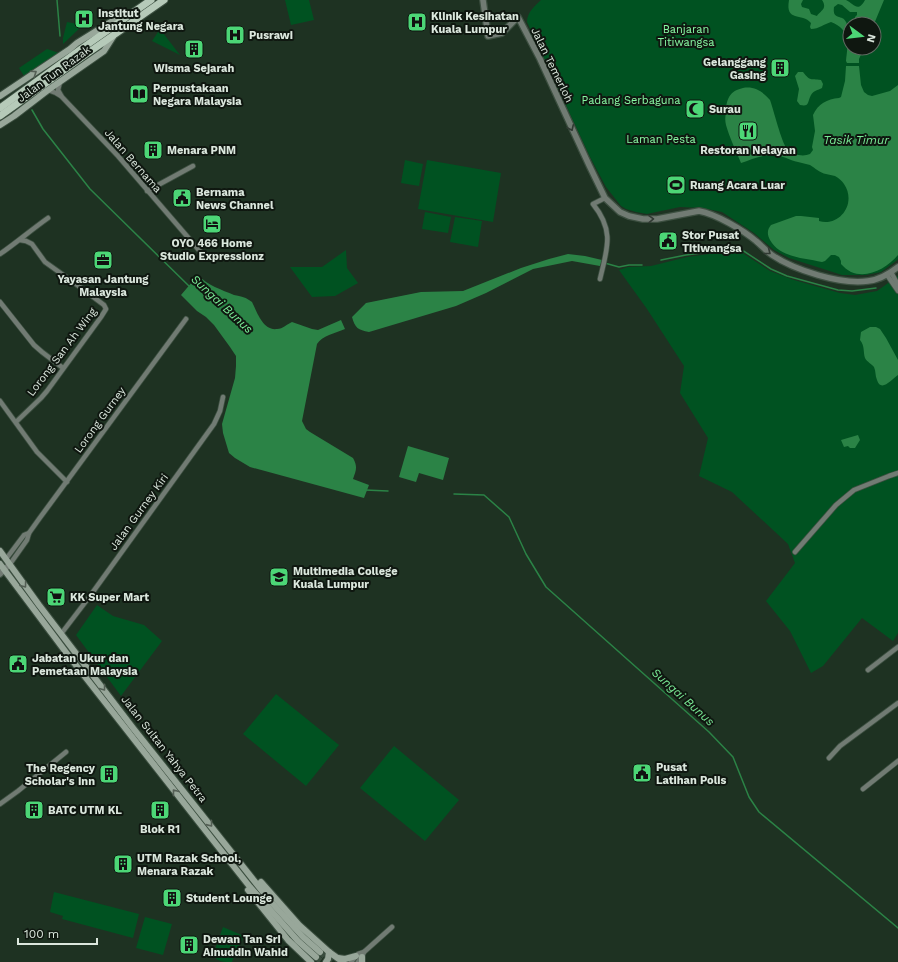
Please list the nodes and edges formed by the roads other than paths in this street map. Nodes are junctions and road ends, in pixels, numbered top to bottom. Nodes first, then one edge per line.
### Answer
1 (151, 0) edge
2 (164, 0) edge
3 (483, 0) edge
4 (122, 21) junction
5 (114, 35) junction
6 (83, 52) junction
7 (60, 82) junction
8 (48, 90) junction
9 (0, 96) edge
10 (62, 97) junction
11 (0, 108) edge
12 (0, 116) edge
13 (0, 125) edge
14 (193, 166) dead end
15 (147, 190) junction
16 (605, 198) junction
17 (48, 218) dead end
18 (20, 240) junction
19 (0, 254) edge
20 (204, 256) dead end
21 (898, 267) edge
22 (889, 274) junction
23 (600, 280) dead end
24 (898, 285) edge
25 (898, 291) edge
26 (0, 302) edge
27 (186, 318) dead end
28 (63, 368) junction
29 (223, 397) dead end
30 (0, 401) edge
31 (16, 422) junction
32 (898, 473) edge
33 (66, 482) junction
34 (0, 551) edge
35 (795, 552) dead end
36 (8, 562) junction
37 (1, 567) edge
38 (61, 634) junction
39 (898, 647) edge
40 (868, 670) dead end
41 (898, 703) edge
42 (116, 711) junction
43 (66, 752) dead end
44 (829, 758) dead end
45 (898, 761) edge
46 (863, 790) dead end
47 (0, 804) edge
48 (242, 865) junction
49 (234, 867) junction
50 (392, 927) dead end
51 (329, 952) junction
52 (361, 958) edge
53 (340, 960) edge
54 (311, 962) tunnel mouth
55 (326, 962) edge
56 (351, 962) edge

1 - 4 main road, Jalan Tun Razak
2 - 5 main road, Jalan Tun Razak
3 -> 16 street, Jalan Temerloh
4 - 6 main road, Jalan Tun Razak
9 -> 4 main road, Jalan Tun Razak
5 - 6 main road, Jalan Tun Razak
5 - 7 main road, Jalan Tun Razak
6 - 11 main road, Jalan Tun Razak
6 - 12 main road, Jalan Tun Razak
7 - 8 main road, Jalan Tun Razak
7 - 10 street
8 - 10 street, Jalan Bernama
8 - 13 main road, Jalan Tun Razak
10 - 15 street, Jalan Bernama
14 - 15 street
15 - 20 street, Jalan Bernama
16 -> 22 street, Jalan Temerloh
16 - 23 street
17 - 18 street
18 - 19 street
18 - 28 street, Lorong San Ah Wing
21 - 22 street, Jalan Temerloh
22 - 24 street
22 - 25 street
26 - 28 street
27 - 33 street, Lorong Gurney
28 - 31 street, Lorong San Ah Wing
29 - 38 street, Jalan Gurney Kiri
30 - 31 street
31 - 33 street
32 - 35 street
33 - 36 street, Lorong Gurney
34 - 36 main road, Jalan Sultan Yahya Petra
36 - 37 street
36 -> 38 main road, Jalan Sultan Yahya Petra
37 - 42 main road, Jalan Sultan Yahya Petra
38 -> 42 main road, Jalan Sultan Yahya Petra
39 - 40 street
41 - 44 street
42 -> 48 main road, Jalan Sultan Yahya Petra
49 -> 42 main road, Jalan Sultan Yahya Petra
43 - 47 street
45 - 46 street
48 - 49 main road, Jalan Sultan Yahya Petra
48 - 51 main road
49 - 54 main road
50 - 52 street
51 - 53 main road
51 - 55 main road
52 - 53 main road
52 - 56 street

